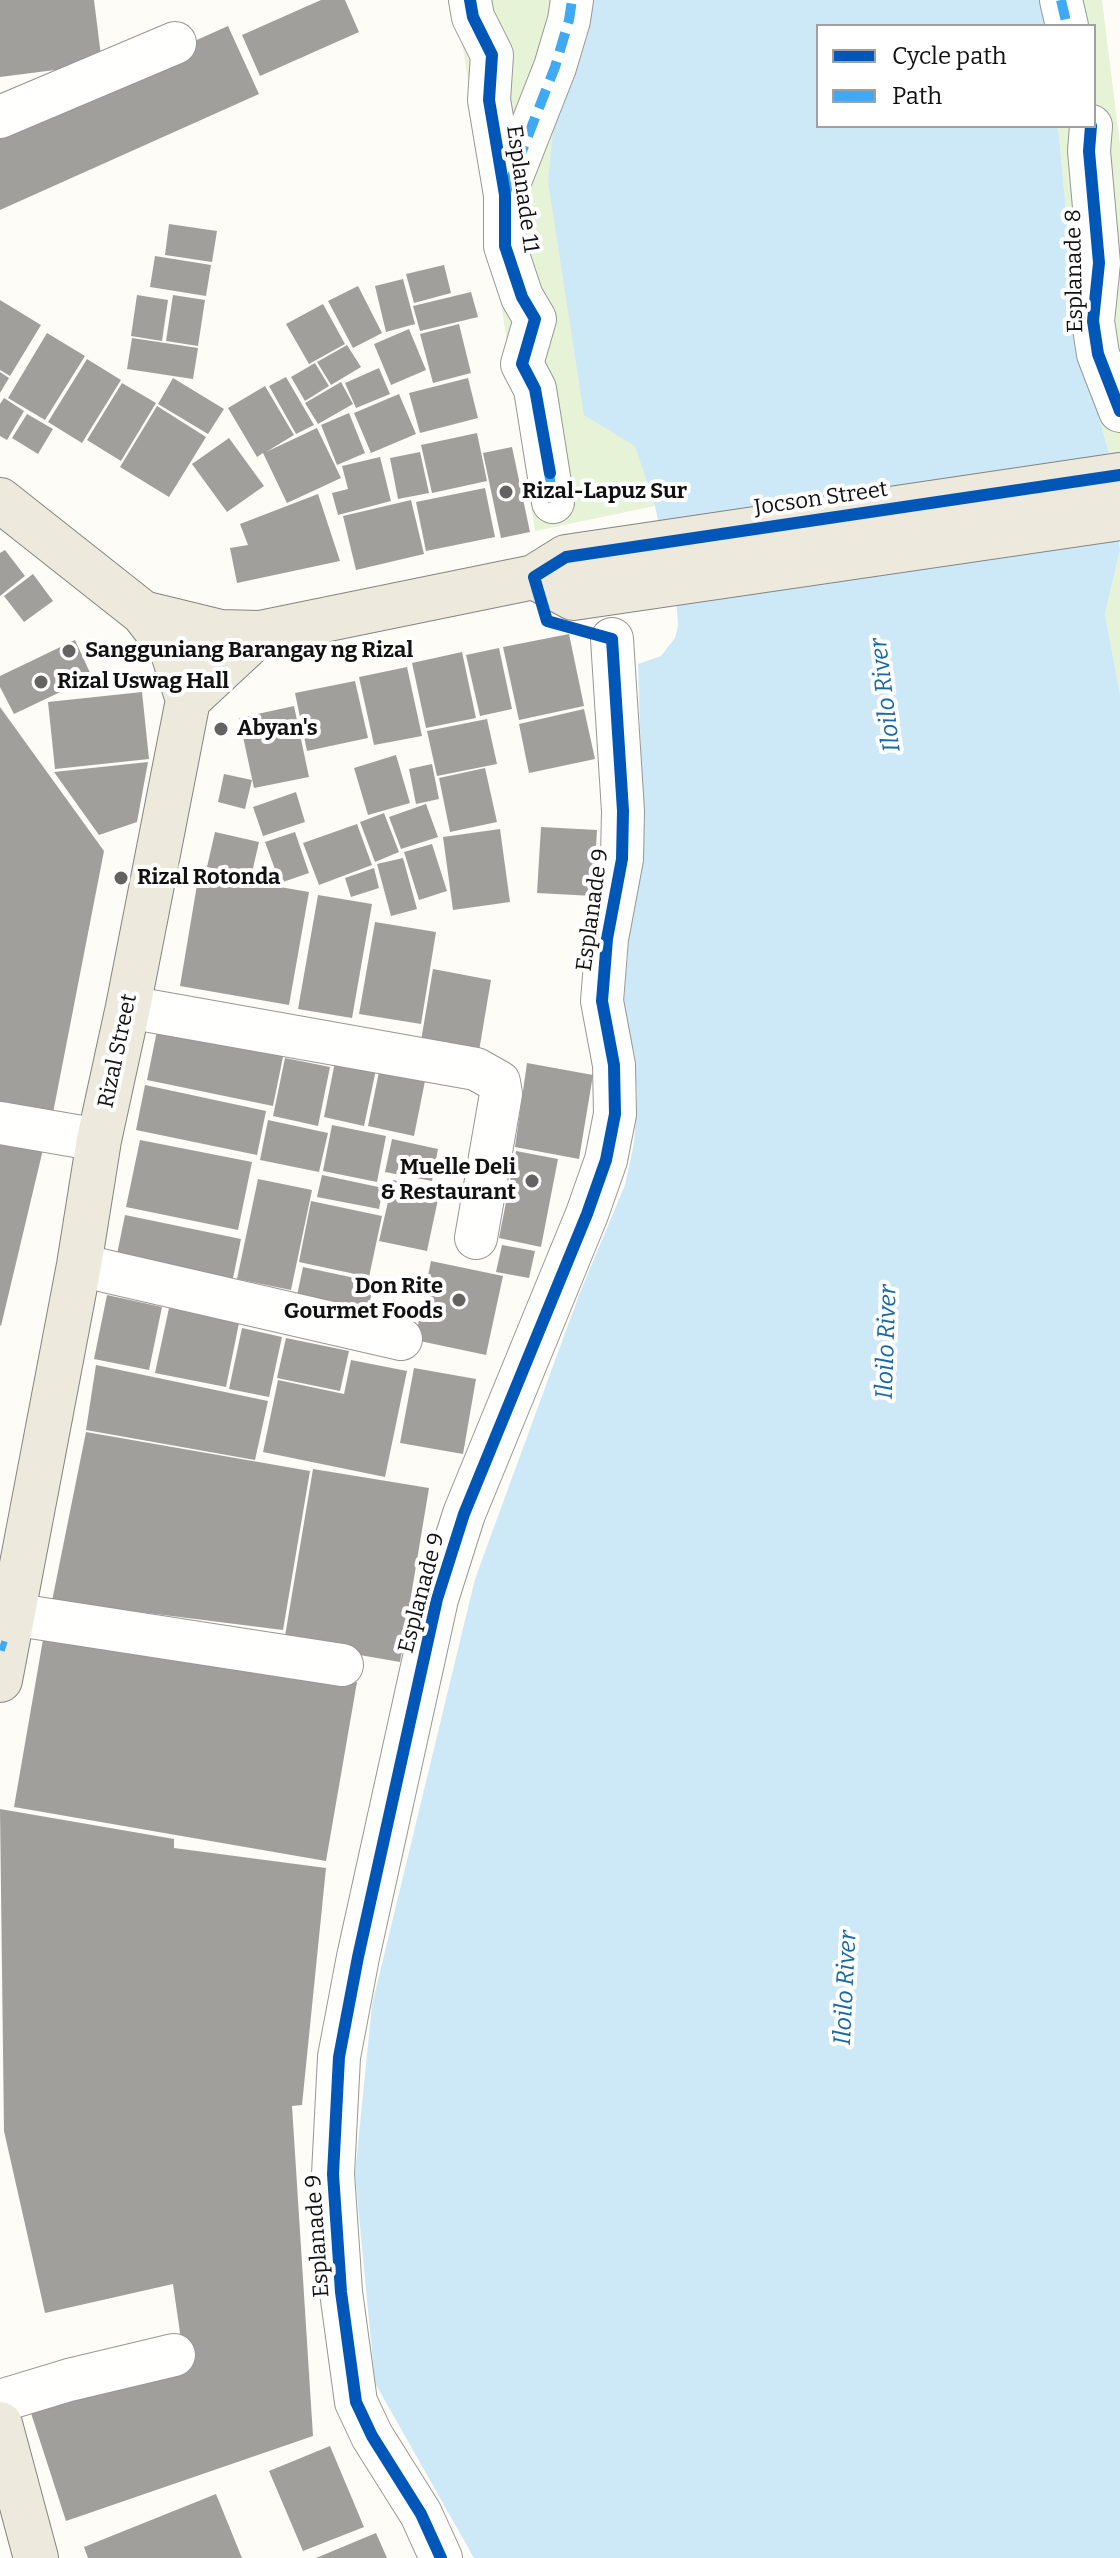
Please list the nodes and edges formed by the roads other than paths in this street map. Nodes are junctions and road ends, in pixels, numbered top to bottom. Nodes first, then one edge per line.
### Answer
1 (470, 0) edge
2 (572, 0) edge
3 (1061, 0) edge
4 (1067, 24) edge
5 (175, 43) dead end
6 (0, 117) edge
7 (1091, 128) edge
8 (505, 195) junction
9 (1120, 411) edge
10 (1120, 475) edge
11 (0, 500) edge
12 (553, 502) dead end
13 (1120, 518) edge
14 (558, 577) junction
15 (143, 613) junction
16 (260, 633) junction
17 (612, 639) dead end
18 (188, 700) junction
19 (128, 1007) junction
20 (0, 1123) edge
21 (99, 1140) junction
22 (476, 1238) dead end
23 (79, 1265) junction
24 (401, 1339) dead end
25 (4, 1646) edge
26 (342, 1665) dead end
27 (174, 2355) dead end
28 (0, 2401) edge
29 (0, 2424) edge
30 (36, 2558) edge
31 (441, 2558) edge

1 - 8 street, Esplanade 11
2 - 8 street
3 - 4 street
5 - 6 street
7 - 9 street, Esplanade 8
8 - 12 street, Esplanade 11
10 - 14 main road, Jocson Street
11 - 15 main road, Rizal Street
13 - 14 main road, Jocson Street
14 - 16 main road, Jocson Street
15 - 16 main road, Jocson Street
15 - 18 main road, Rizal Street
16 - 18 main road
17 - 31 street, Esplanade 9
18 - 19 main road, Rizal Street
19 - 21 main road, Rizal Street
19 - 22 street
20 - 21 street
21 - 23 main road, Rizal Street
23 - 24 street
23 - 25 main road, Rizal Street
25 - 26 street
27 - 28 street
29 - 30 main road

